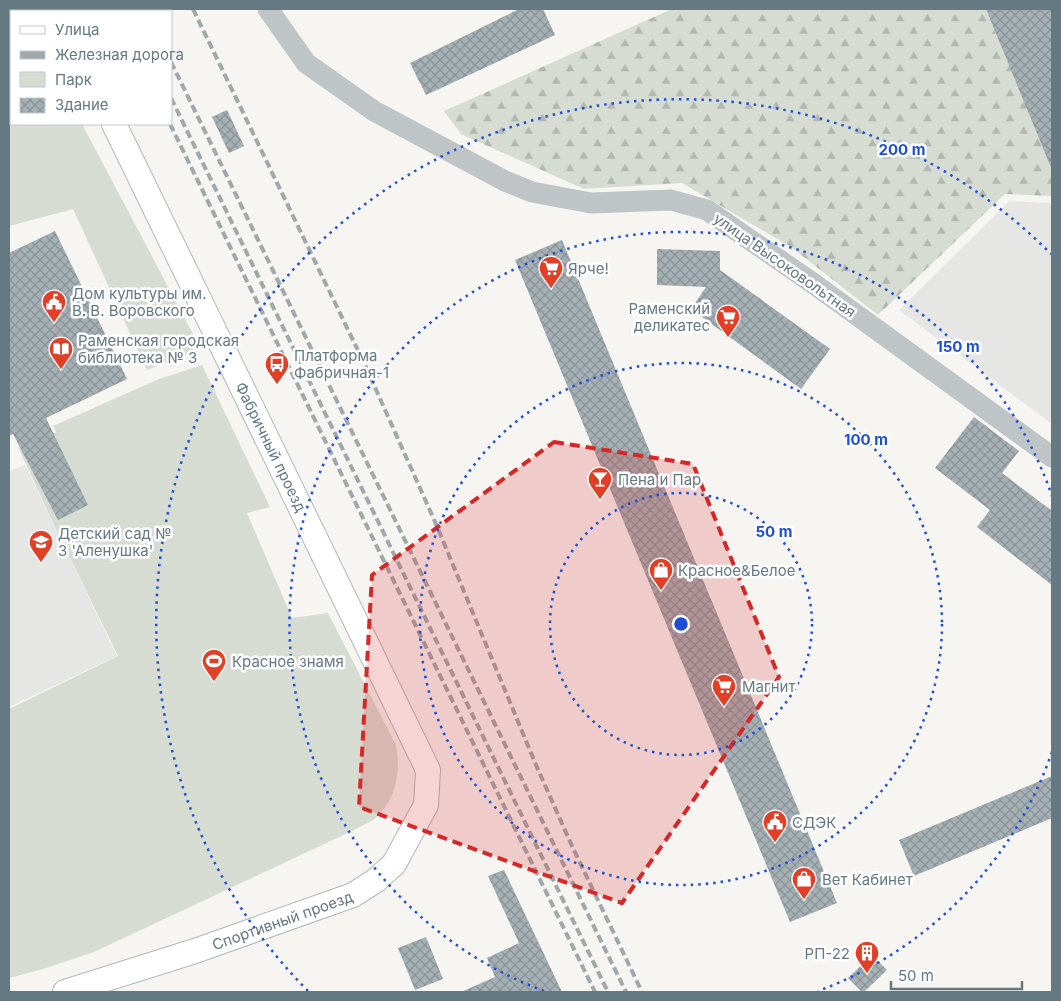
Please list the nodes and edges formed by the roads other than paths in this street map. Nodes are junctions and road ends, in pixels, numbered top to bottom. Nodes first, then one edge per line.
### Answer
1 (268, 9) edge
2 (114, 125) edge
3 (1052, 457) edge
4 (428, 770) joint
5 (65, 992) edge

1 - 3 street, улица Высоковольтная
2 - 4 main road, Фабричный проезд
4 - 5 main road, Спортивный проезд

